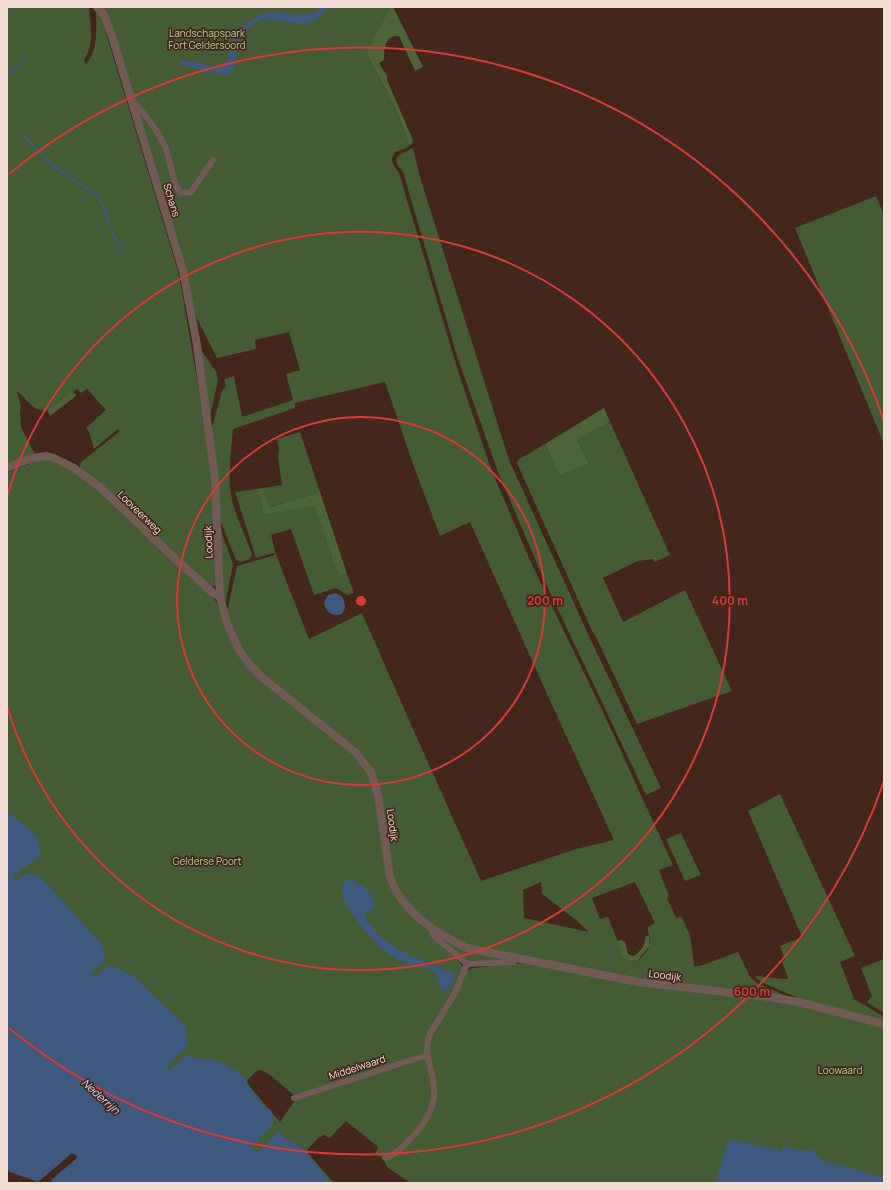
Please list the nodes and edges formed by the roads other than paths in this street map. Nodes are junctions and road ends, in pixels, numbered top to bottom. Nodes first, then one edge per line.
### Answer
1 (97, 7) edge
2 (131, 100) junction
3 (213, 160) dead end
4 (190, 308) joint
5 (7, 468) edge
6 (220, 597) junction
7 (430, 927) junction
8 (517, 959) junction
9 (467, 964) junction
10 (884, 1024) edge
11 (427, 1055) junction
12 (294, 1098) dead end
13 (385, 1158) dead end

1 - 2 street, Schans
2 - 3 street, Schans
2 - 4 street, Schans
4 - 6 street, Loodijk
5 - 6 street, Looveerweg
6 - 7 street, Loodijk
7 - 8 street, Loodijk
7 - 9 street
8 - 9 street
8 - 10 street, Loodijk
9 - 11 street
11 - 12 street, Middelwaard
11 - 13 street

